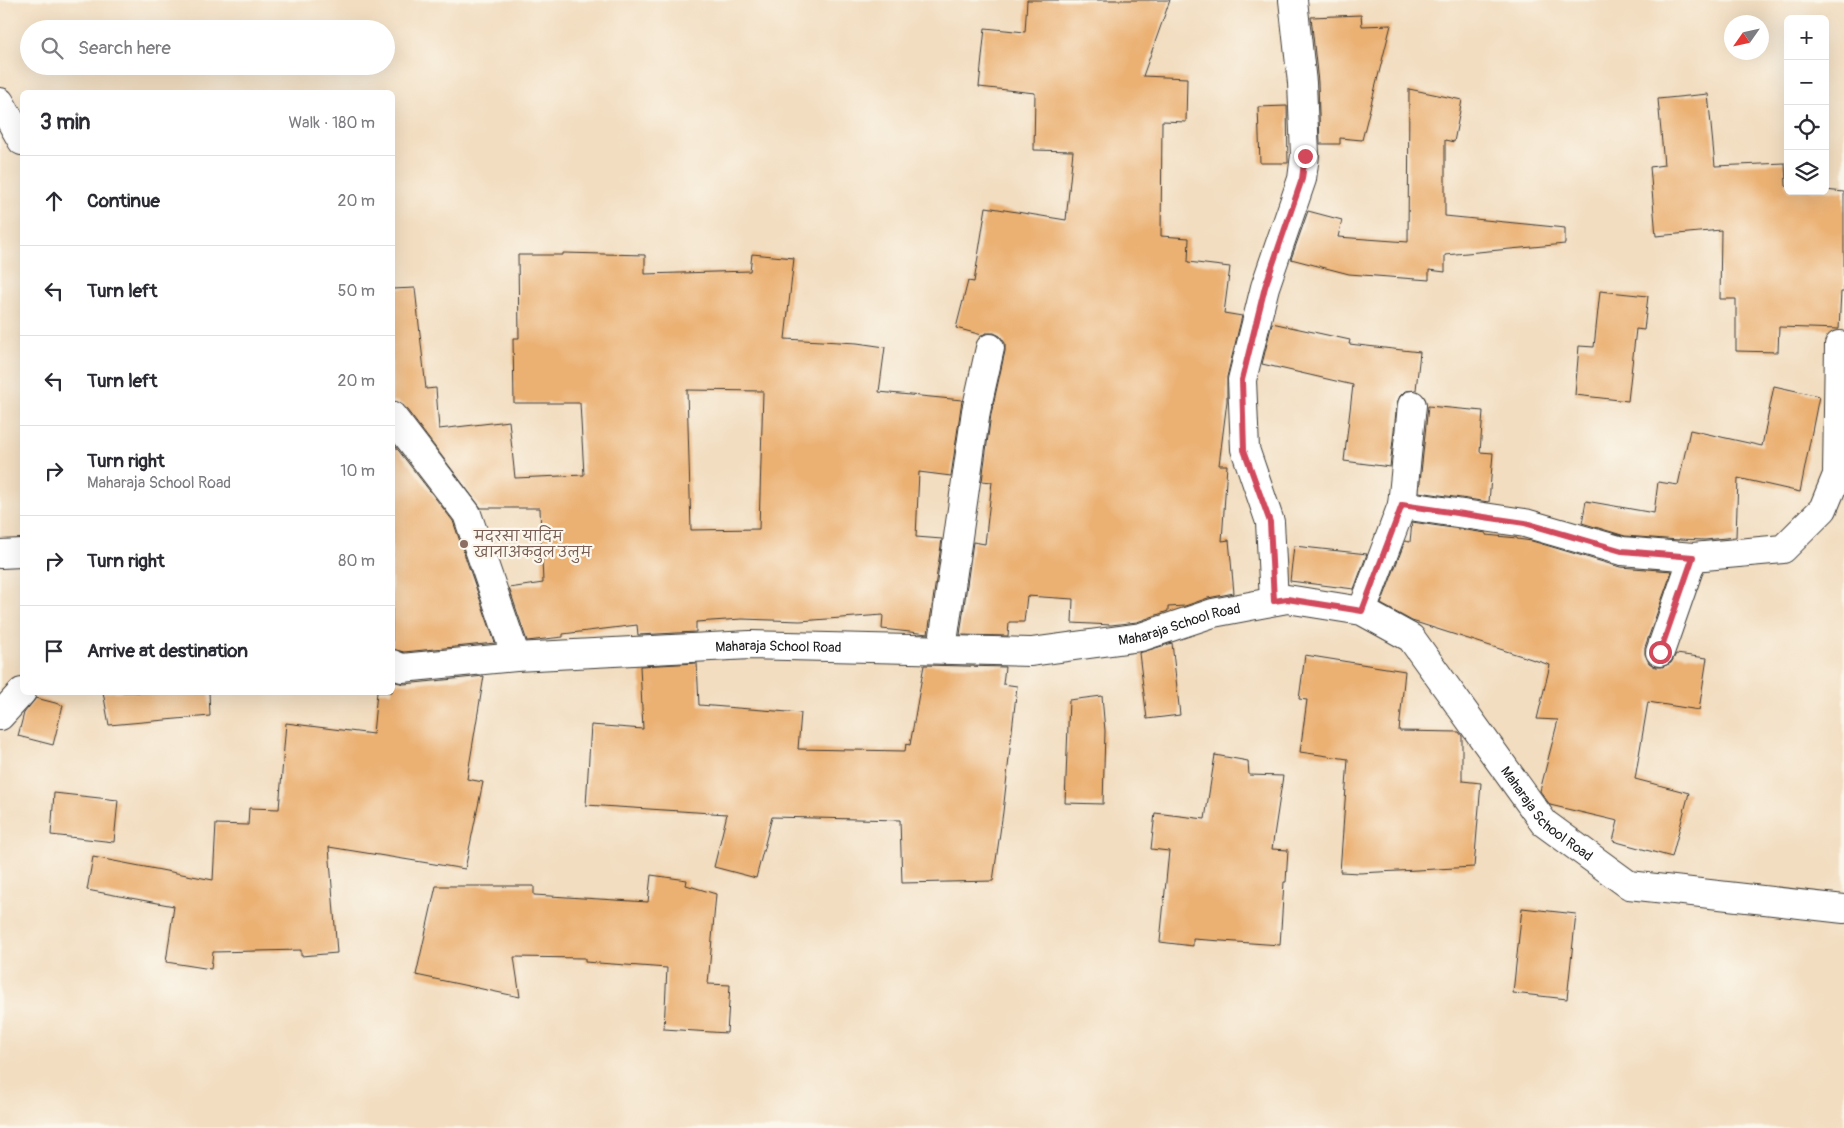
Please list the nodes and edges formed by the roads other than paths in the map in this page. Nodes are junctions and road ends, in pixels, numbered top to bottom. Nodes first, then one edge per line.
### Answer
1 (1293, 0) edge
2 (0, 102) edge
3 (20, 137) edge
4 (1839, 345) dead end
5 (990, 348) dead end
6 (1412, 405) dead end
7 (395, 420) edge
8 (1402, 505) junction
9 (20, 553) edge
10 (0, 554) edge
11 (1693, 557) junction
12 (1274, 601) junction
13 (1362, 611) junction
14 (942, 649) junction
15 (1660, 652) dead end
16 (516, 657) junction
17 (395, 665) edge
18 (20, 694) edge
19 (0, 716) edge
20 (1844, 909) edge

1 - 12 street
2 - 3 street
4 - 11 street
5 - 14 street
6 - 8 street
7 - 16 street
8 - 11 street
8 - 13 street
9 - 10 street
11 - 15 street
12 - 13 street, Maharaja School Road
12 - 14 street, Maharaja School Road
13 - 20 street, Maharaja School Road
14 - 16 street, Maharaja School Road
16 - 17 street, Maharaja School Road
18 - 19 street

